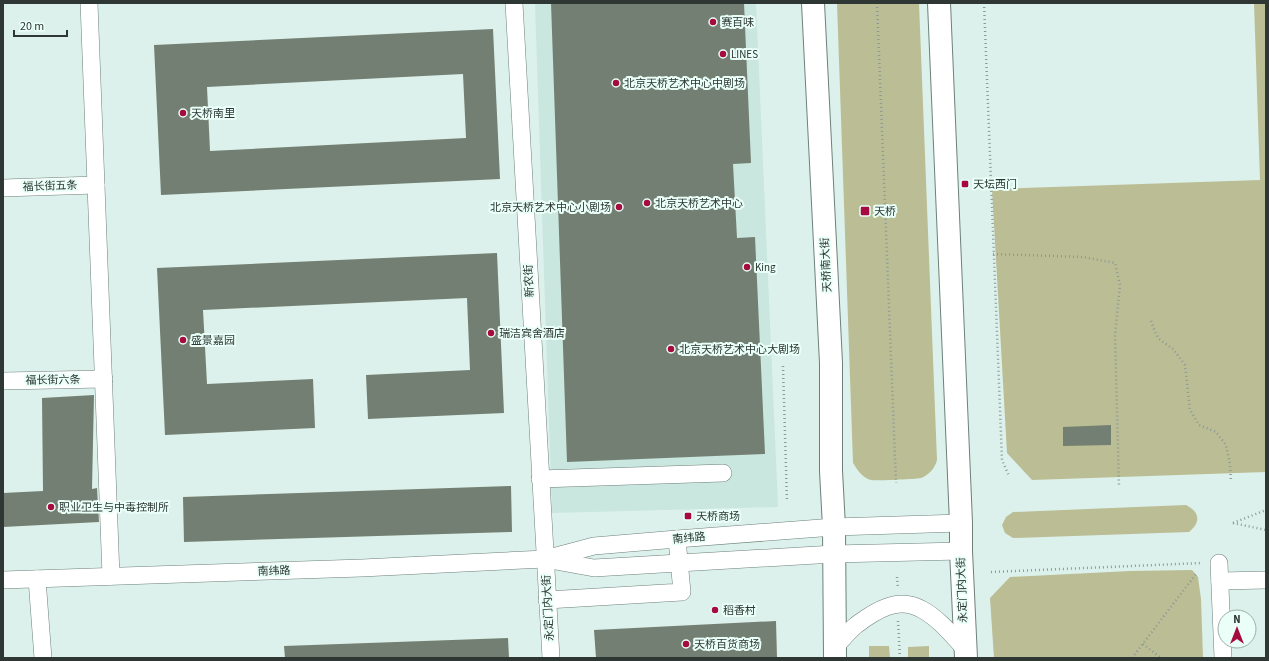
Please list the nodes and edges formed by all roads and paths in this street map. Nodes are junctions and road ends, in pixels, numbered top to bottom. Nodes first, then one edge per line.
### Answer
1 (89, 3) edge
2 (514, 3) edge
3 (813, 3) edge
4 (877, 3) edge
5 (939, 3) edge
6 (984, 3) edge
7 (96, 185) junction
8 (3, 188) edge
9 (993, 254) junction
10 (1150, 321) dead end
11 (783, 366) dead end
12 (104, 379) junction
13 (3, 381) edge
14 (723, 473) dead end
15 (1009, 476) dead end
16 (540, 479) junction
17 (1231, 482) dead end
18 (896, 483) dead end
19 (1119, 486) dead end
20 (788, 502) dead end
21 (1266, 510) edge
22 (961, 523) junction
23 (834, 527) junction
24 (1266, 530) edge
25 (677, 539) junction
26 (961, 551) junction
27 (834, 554) junction
28 (545, 559) junction
29 (679, 563) junction
30 (1219, 563) joint
31 (991, 572) dead end
32 (1196, 574) dead end
33 (112, 576) junction
34 (37, 579) junction
35 (3, 580) edge
36 (1266, 580) edge
37 (1220, 582) junction
38 (547, 600) junction
39 (1143, 644) junction
40 (835, 653) edge
41 (965, 654) edge
42 (43, 658) edge
43 (551, 658) edge
44 (1132, 658) edge
45 (1161, 658) edge
46 (1223, 658) edge

1 - 7 street
2 - 16 street, 新农街
3 - 23 main road, 天桥南大街
4 - 18 path
5 - 22 main road
6 - 9 path
7 - 8 street, 福长街五条
7 - 12 street
9 - 15 path
9 - 19 path
10 - 17 path
11 - 20 path
12 - 13 street, 福长街六条
12 - 33 street
14 - 16 street
16 - 28 street, 新农街
21 - 24 path
22 - 23 street, 南纬路
22 - 26 main road, 永定门内大街
23 - 25 street, 南纬路
23 - 27 main road
25 - 28 street, 南纬路
25 - 29 street
26 - 27 street, 南纬路
26 - 41 main road, 永定门内大街
27 - 29 street, 南纬路
27 - 40 main road
28 - 29 street, 南纬路
28 - 33 street, 南纬路
28 - 38 street, 永定门内大街
29 - 38 street
30 - 31 path
30 - 37 street
32 - 39 path
33 - 34 street, 南纬路
34 - 35 street, 南纬路
34 - 42 street
36 - 37 street
37 - 46 street
38 - 43 street, 永定门内大街
39 - 44 path
39 - 45 path
40 - 41 street

